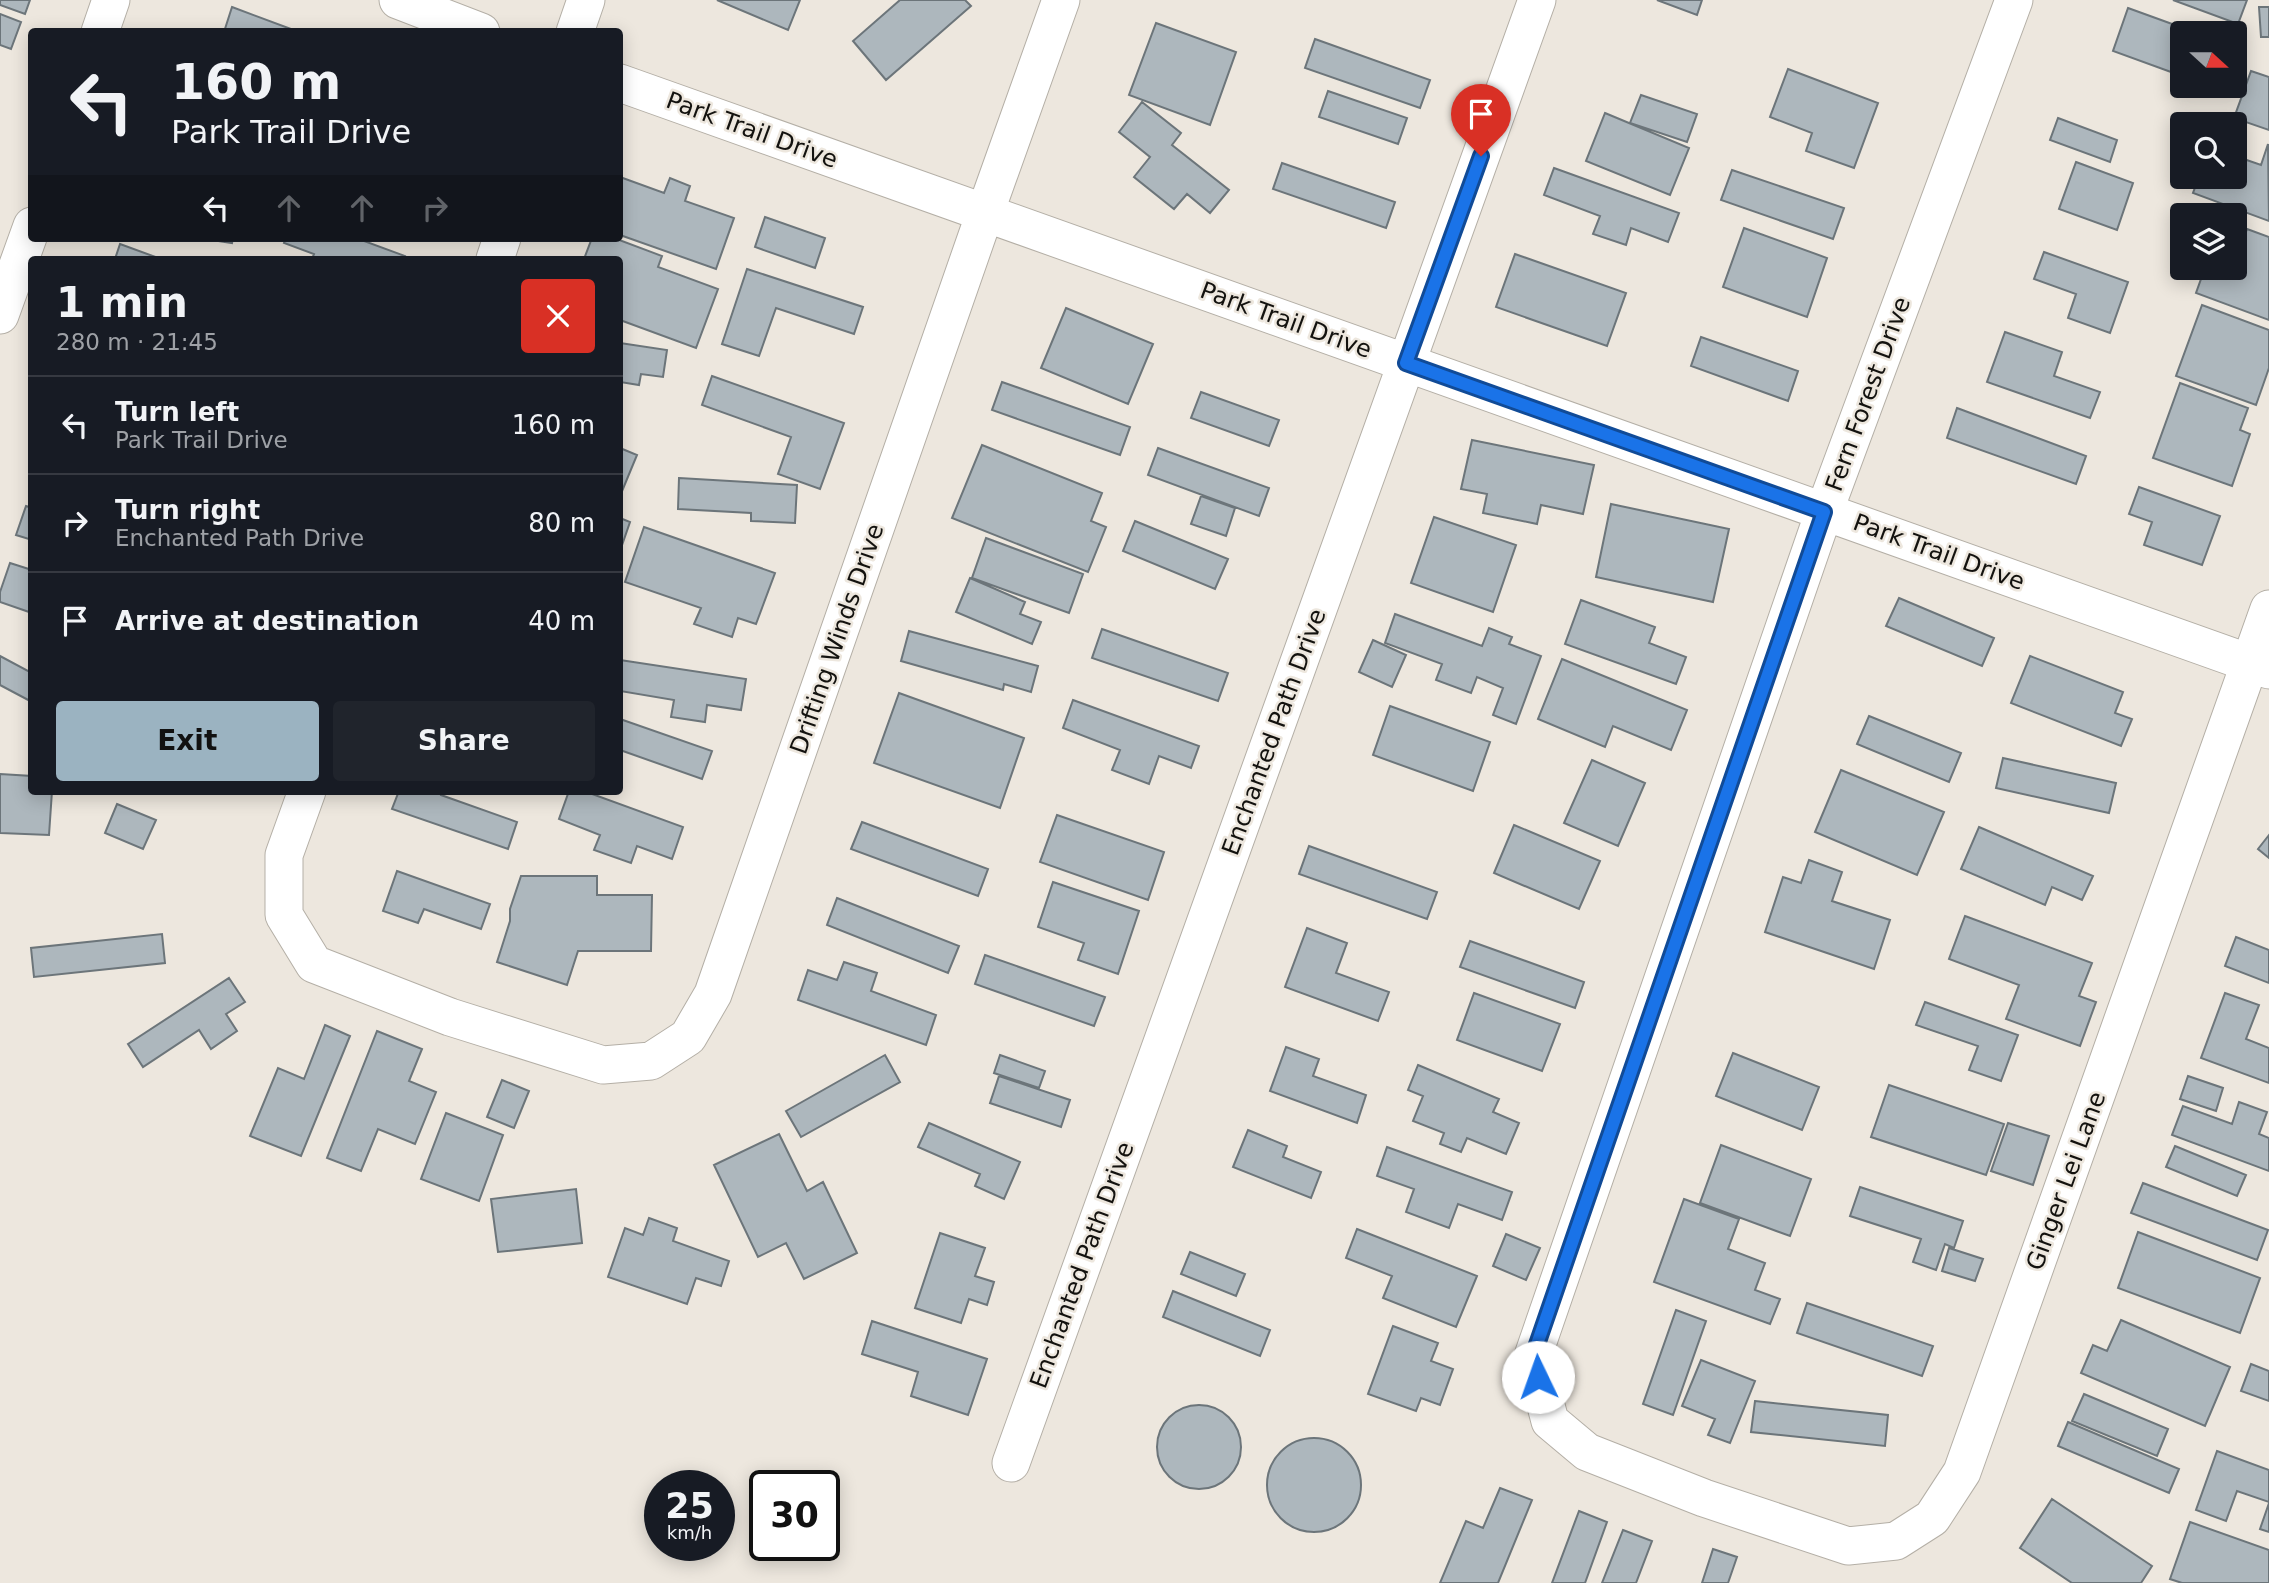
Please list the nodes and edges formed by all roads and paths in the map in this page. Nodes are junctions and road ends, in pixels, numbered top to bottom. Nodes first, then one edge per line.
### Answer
1 (111, 0) edge
2 (398, 0) edge
3 (586, 0) edge
4 (1061, 0) edge
5 (1537, 0) edge
6 (2014, 0) edge
7 (101, 28) edge
8 (471, 28) edge
9 (576, 28) edge
10 (623, 84) edge
11 (985, 213) junction
12 (28, 237) edge
13 (0, 315) edge
14 (1406, 363) junction
15 (1824, 512) junction
16 (2269, 609) edge
17 (2259, 666) edge
18 (306, 795) edge
19 (1011, 1463) dead end
20 (1704, 1498) joint

1 - 7 street
2 - 8 street
3 - 9 street
4 - 11 street, Drifting Winds Drive
5 - 14 street, Enchanted Path Drive
6 - 15 street, Fern Forest Drive
10 - 11 street, Park Trail Drive
11 - 14 street, Park Trail Drive
11 - 18 street, Drifting Winds Drive
12 - 13 street
14 - 15 street, Park Trail Drive
14 - 19 street, Enchanted Path Drive
15 - 17 street, Park Trail Drive
15 - 20 street, Fern Forest Drive
16 - 17 street, Ginger Lei Lane
17 - 20 street, Ginger Lei Lane

